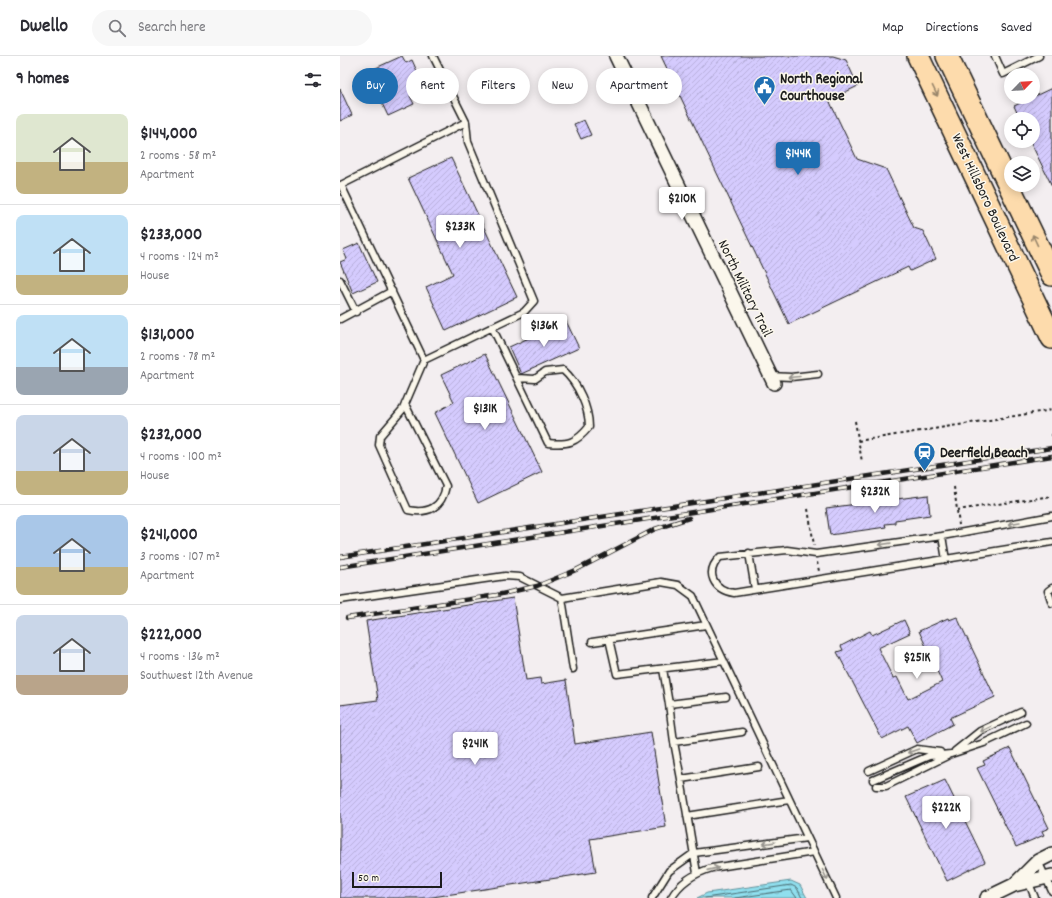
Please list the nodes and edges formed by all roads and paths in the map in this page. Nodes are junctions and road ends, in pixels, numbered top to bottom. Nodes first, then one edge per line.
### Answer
1 (433, 56) edge
2 (616, 56) edge
3 (918, 56) edge
4 (934, 56) edge
5 (995, 56) edge
6 (1039, 56) edge
7 (951, 64) edge
8 (466, 122) junction
9 (340, 184) edge
10 (1020, 268) junction
11 (1052, 275) edge
12 (340, 280) edge
13 (392, 292) junction
14 (1052, 301) edge
15 (356, 312) junction
16 (340, 319) edge
17 (492, 327) junction
18 (1052, 338) edge
19 (424, 360) junction
20 (818, 374) dead end
21 (517, 378) junction
22 (772, 380) joint
23 (405, 404) junction
24 (1052, 410) edge
25 (855, 421) dead end
26 (858, 441) junction
27 (862, 462) dead end
28 (954, 487) dead end
29 (1052, 496) edge
30 (957, 510) junction
31 (1052, 516) edge
32 (960, 532) junction
33 (942, 536) junction
34 (1052, 542) edge
35 (749, 553) junction
36 (946, 560) junction
37 (1052, 588) edge
38 (756, 589) junction
39 (562, 598) junction
40 (340, 600) edge
41 (1052, 603) edge
42 (706, 624) junction
43 (609, 639) junction
44 (592, 642) dead end
45 (724, 661) junction
46 (573, 669) dead end
47 (663, 669) junction
48 (726, 697) dead end
49 (669, 704) junction
50 (1021, 712) dead end
51 (1026, 723) dead end
52 (742, 732) dead end
53 (674, 742) junction
54 (951, 754) junction
55 (759, 767) dead end
56 (869, 771) dead end
57 (681, 779) junction
58 (789, 800) junction
59 (687, 816) junction
60 (807, 838) junction
61 (814, 852) junction
62 (694, 853) junction
63 (1052, 854) edge
64 (1038, 861) junction
65 (697, 873) junction
66 (1049, 877) edge
67 (1026, 879) junction
68 (1052, 891) edge
69 (652, 898) edge
70 (671, 898) edge
71 (836, 898) edge
72 (987, 898) edge
73 (1035, 898) edge

1 - 8 lane
2 - 22 street, North Military Trail
3 -> 10 main road, West Hillsboro Boulevard
4 - 7 main road
5 - 6 lane
11 -> 7 main road, West Hillsboro Boulevard
8 - 9 lane
8 - 17 lane
9 - 13 lane
10 - 14 main road
10 - 18 main road, West Hillsboro Boulevard
12 - 15 lane
13 - 15 lane
13 - 19 lane
15 - 16 lane
17 - 19 lane
17 - 21 lane
19 - 23 lane
20 -> 22 lane
21 - 21 lane
23 - 23 lane
24 - 26 path
25 - 26 path
26 - 27 path
28 - 30 path
29 - 30 path
30 - 32 path
31 -> 32 lane
32 - 33 lane
33 -> 35 lane
33 - 36 lane
34 - 36 lane
35 - 38 lane
35 - 38 lane
36 - 38 lane
37 - 41 lane
39 - 40 lane
39 - 42 lane
39 - 46 lane
42 - 43 lane
42 - 45 lane
43 - 44 lane
43 - 47 lane
45 - 47 lane
45 - 58 lane
47 - 49 lane
48 - 49 lane
49 - 53 lane
50 -> 54 lane
51 - 54 lane
52 - 53 lane
53 - 57 lane
54 - 54 lane
54 -> 56 lane
55 - 57 lane
57 - 59 lane
58 - 59 lane
58 - 60 lane
59 - 62 lane
60 - 61 lane
60 -> 62 lane
65 -> 61 lane
61 -> 71 lane
62 - 65 lane
62 - 69 lane
63 - 64 street
64 - 66 lane
64 - 67 street
65 - 70 lane
66 - 67 street
66 - 68 lane
67 - 72 street
67 - 73 lane

